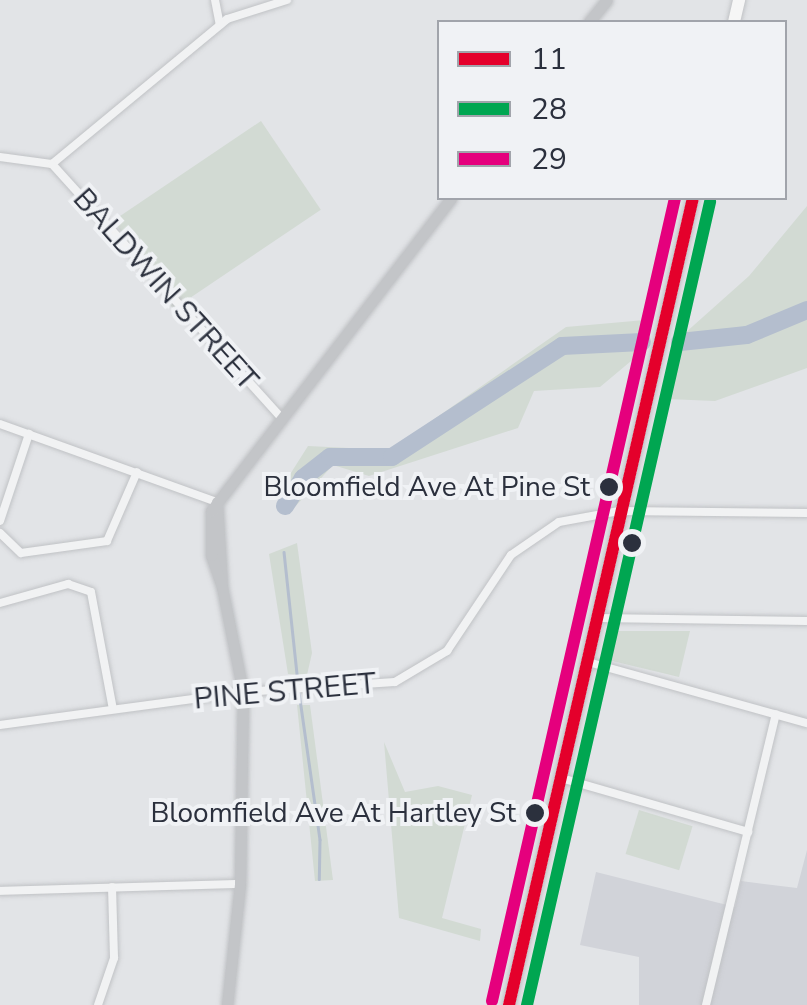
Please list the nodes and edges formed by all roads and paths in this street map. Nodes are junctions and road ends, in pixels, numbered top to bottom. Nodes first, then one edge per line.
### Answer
1 (216, 0) edge
2 (287, 0) edge
3 (607, 0) edge
4 (591, 20) edge
5 (220, 25) junction
6 (0, 157) edge
7 (52, 164) junction
8 (449, 200) edge
9 (693, 200) edge
10 (279, 416) junction
11 (0, 424) edge
12 (28, 434) junction
13 (137, 472) junction
14 (217, 502) junction
15 (619, 511) junction
16 (807, 513) edge
17 (0, 521) edge
18 (0, 532) edge
19 (0, 603) edge
20 (598, 618) junction
21 (807, 621) edge
22 (588, 662) junction
23 (244, 692) junction
24 (113, 709) junction
25 (776, 714) junction
26 (807, 723) edge
27 (0, 724) edge
28 (561, 778) junction
29 (748, 832) junction
30 (240, 884) junction
31 (112, 887) junction
32 (0, 890) edge
33 (98, 1005) edge
34 (227, 1005) edge
35 (508, 1005) edge
36 (706, 1005) edge

1 - 5 street
2 - 5 street
3 - 4 street
5 - 7 street
6 - 7 street
7 - 10 street, BALDWIN STREET
8 - 10 street
9 - 15 main road
10 - 14 street
11 - 12 street
12 - 13 street
12 - 17 street
13 - 14 street
13 - 18 street
14 - 23 street
15 - 16 street, PINE STREET
15 - 20 main road
15 - 23 street, PINE STREET
19 - 24 street
20 - 21 street
20 - 22 main road
22 - 25 street
22 - 28 main road
23 - 24 street, PINE STREET
23 - 30 street
24 - 27 street, PINE STREET
25 - 26 street
25 - 29 street
28 - 29 street
28 - 35 main road
29 - 36 street
30 - 31 street
30 - 34 street
31 - 32 street
31 - 33 street

